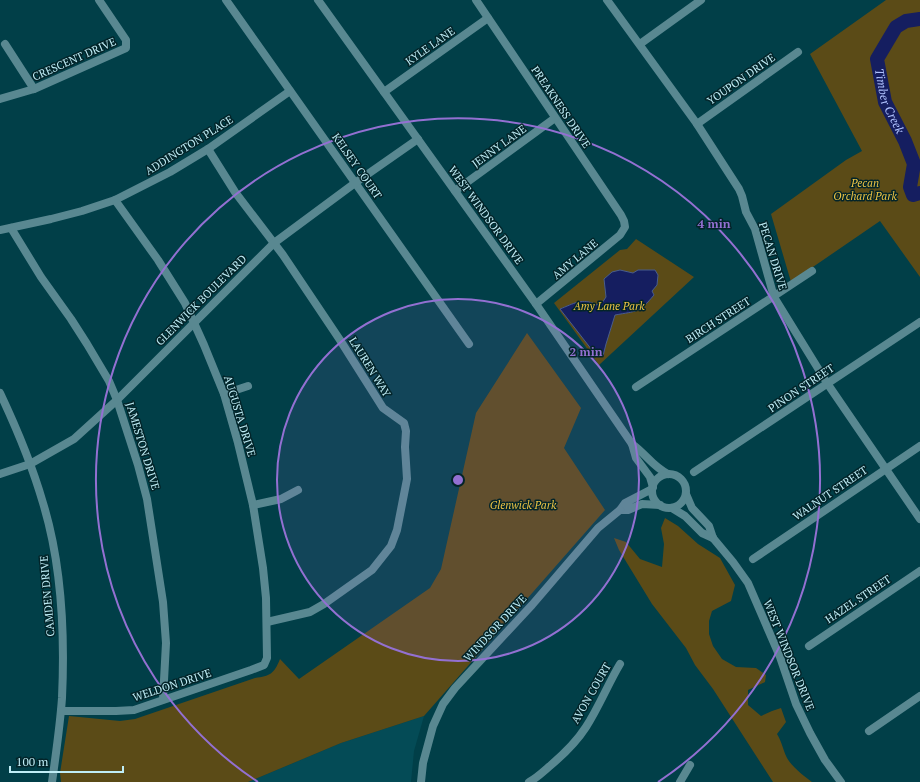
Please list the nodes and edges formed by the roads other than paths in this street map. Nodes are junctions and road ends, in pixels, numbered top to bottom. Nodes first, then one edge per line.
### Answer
1 (99, 0) edge
2 (226, 0) edge
3 (318, 0) edge
4 (476, 0) edge
5 (607, 0) edge
6 (701, 0) edge
7 (488, 18) junction
8 (5, 44) dead end
9 (640, 44) junction
10 (798, 52) dead end
11 (34, 89) junction
12 (290, 91) junction
13 (384, 92) junction
14 (0, 99) edge
15 (555, 118) junction
16 (697, 124) junction
17 (418, 139) junction
18 (208, 149) junction
19 (355, 183) junction
20 (455, 191) junction
21 (115, 200) junction
22 (625, 227) joint
23 (10, 228) junction
24 (0, 230) edge
25 (274, 243) junction
26 (812, 271) dead end
27 (774, 296) junction
28 (536, 304) junction
29 (194, 322) junction
30 (920, 322) edge
31 (469, 344) dead end
32 (827, 383) junction
33 (248, 386) dead end
34 (636, 387) dead end
35 (0, 393) edge
36 (224, 394) junction
37 (117, 400) junction
38 (632, 444) junction
39 (920, 446) edge
40 (30, 464) junction
41 (885, 469) junction
42 (694, 472) dead end
43 (0, 474) edge
44 (668, 474) junction
45 (652, 488) junction
46 (298, 490) dead end
47 (686, 494) junction
48 (253, 505) junction
49 (660, 505) junction
50 (672, 508) junction
51 (620, 510) junction
52 (920, 520) edge
53 (713, 538) junction
54 (753, 558) dead end
55 (920, 571) edge
56 (267, 622) junction
57 (809, 646) dead end
58 (620, 664) dead end
59 (264, 665) joint
60 (920, 696) edge
61 (163, 700) junction
62 (61, 711) junction
63 (869, 731) dead end
64 (690, 765) dead end
65 (52, 782) edge
66 (421, 782) edge
67 (529, 782) edge
68 (680, 782) edge
69 (841, 782) edge

1 - 11 street, CRESCENT DRIVE
2 - 12 street, KELSEY COURT
3 - 13 street, WEST WINDSOR DRIVE
4 - 7 street, PREAKNESS DRIVE
5 - 9 street, PECAN DRIVE
6 - 9 street
7 - 13 street, KYLE LANE
7 - 15 street, PREAKNESS DRIVE
8 - 11 street
9 - 16 street, PECAN DRIVE
10 - 16 street, YOUPON DRIVE
11 - 14 street, CRESCENT DRIVE
12 - 18 street, ADDINGTON PLACE
12 - 19 street, KELSEY COURT
13 - 17 street, WEST WINDSOR DRIVE
15 - 20 street, JENNY LANE
15 - 22 street, PREAKNESS DRIVE
16 - 27 street, PECAN DRIVE
17 - 19 street, GLENWICK BOULEVARD
17 - 20 street, WEST WINDSOR DRIVE
18 - 21 street, ADDINGTON PLACE
18 - 25 street, LAUREN WAY
19 - 25 street, GLENWICK BOULEVARD
19 - 31 street, KELSEY COURT
20 - 28 street, WEST WINDSOR DRIVE
21 - 23 street, ADDINGTON PLACE
21 - 29 street, AUGUSTA DRIVE
22 - 28 street, AMY LANE
23 - 24 street, ADDINGTON PLACE
23 - 37 street, JAMESTON DRIVE
25 - 29 street, GLENWICK BOULEVARD
25 - 56 street, LAUREN WAY
26 - 27 street, BIRCH STREET
27 - 32 street, PECAN DRIVE
27 - 34 street, BIRCH STREET
28 - 38 street, WEST WINDSOR DRIVE
29 - 36 street, AUGUSTA DRIVE
29 - 37 street, GLENWICK BOULEVARD
30 - 32 street, PINON STREET
32 - 41 street, PECAN DRIVE
32 - 42 street, PINON STREET
33 - 36 street
35 - 40 street, CAMDEN DRIVE
36 - 48 street, AUGUSTA DRIVE
37 - 40 street, GLENWICK BOULEVARD
37 - 61 street, JAMESTON DRIVE
38 - 44 street, WEST WINDSOR DRIVE
38 - 45 street, WEST WINDSOR DRIVE
39 - 41 street, WALNUT STREET
40 - 43 street, GLENWICK BOULEVARD
40 - 62 street, CAMDEN DRIVE
41 - 52 street, PECAN DRIVE
41 - 54 street, WALNUT STREET
44 - 45 street
44 - 47 street, WEST WINDSOR DRIVE
45 - 49 street, WEST WINDSOR DRIVE
45 - 51 street, WINDSOR DRIVE
46 - 48 street
47 - 50 street
47 - 53 street, WEST WINDSOR DRIVE
48 - 56 street, AUGUSTA DRIVE
49 - 50 street, WEST WINDSOR DRIVE
49 - 51 street, WINDSOR DRIVE
50 - 53 street, WEST WINDSOR DRIVE
51 - 66 street, WINDSOR DRIVE
53 - 69 street, WEST WINDSOR DRIVE
55 - 57 street, HAZEL STREET
56 - 59 street, AUGUSTA DRIVE
58 - 67 street, AVON COURT
59 - 61 street, WELDON DRIVE
60 - 63 street
61 - 62 street, WELDON DRIVE
62 - 65 street, CAMDEN DRIVE
64 - 68 street

